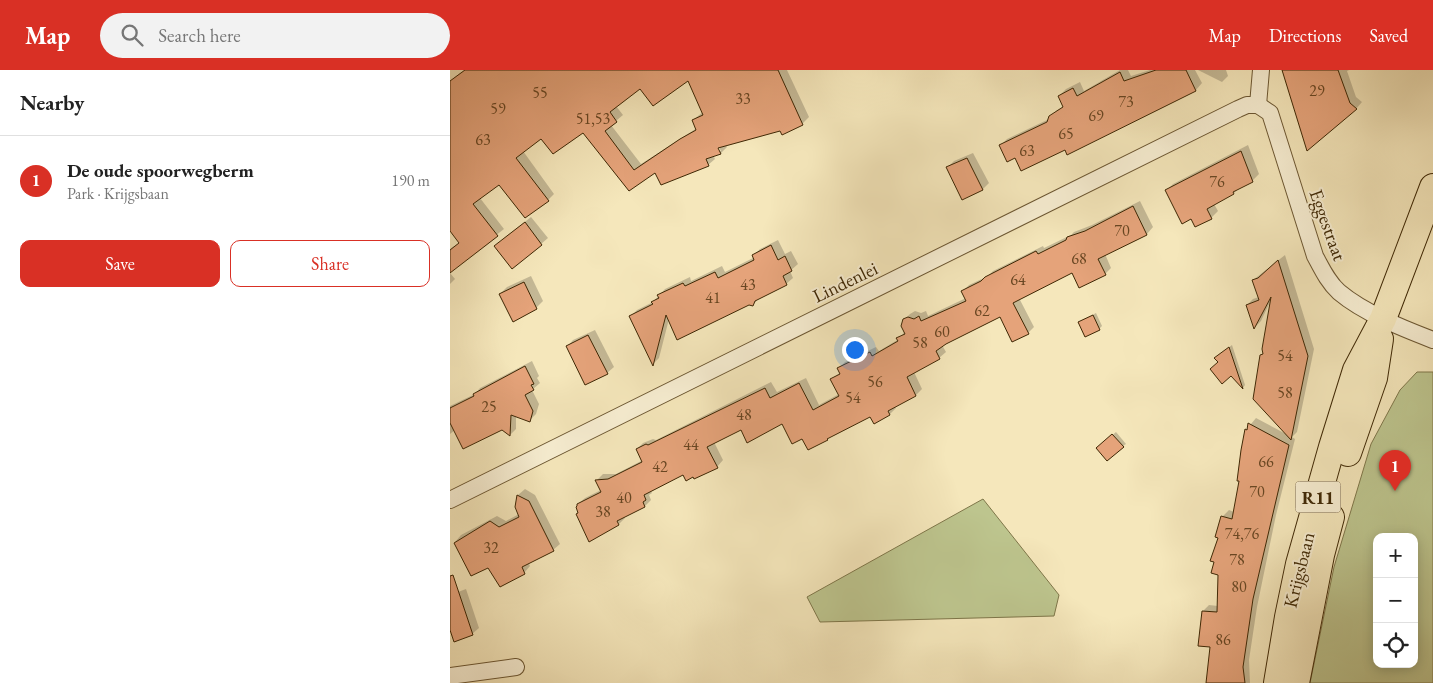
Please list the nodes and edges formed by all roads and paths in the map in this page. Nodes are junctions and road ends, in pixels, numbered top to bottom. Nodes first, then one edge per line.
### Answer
1 (1261, 70) edge
2 (1258, 105) junction
3 (1433, 187) edge
4 (1382, 319) junction
5 (1433, 340) edge
6 (450, 500) edge
7 (516, 667) dead end
8 (450, 676) edge
9 (1277, 683) edge
10 (1296, 683) edge

1 - 2 street
2 - 4 street, Eggestraat
2 - 6 street, Lindenlei
3 - 4 main road, Krijgsbaan / R11
4 - 5 street, Eggestraat
4 - 9 main road, Krijgsbaan / R11
4 - 10 main road, Krijgsbaan / R11
7 - 8 street

